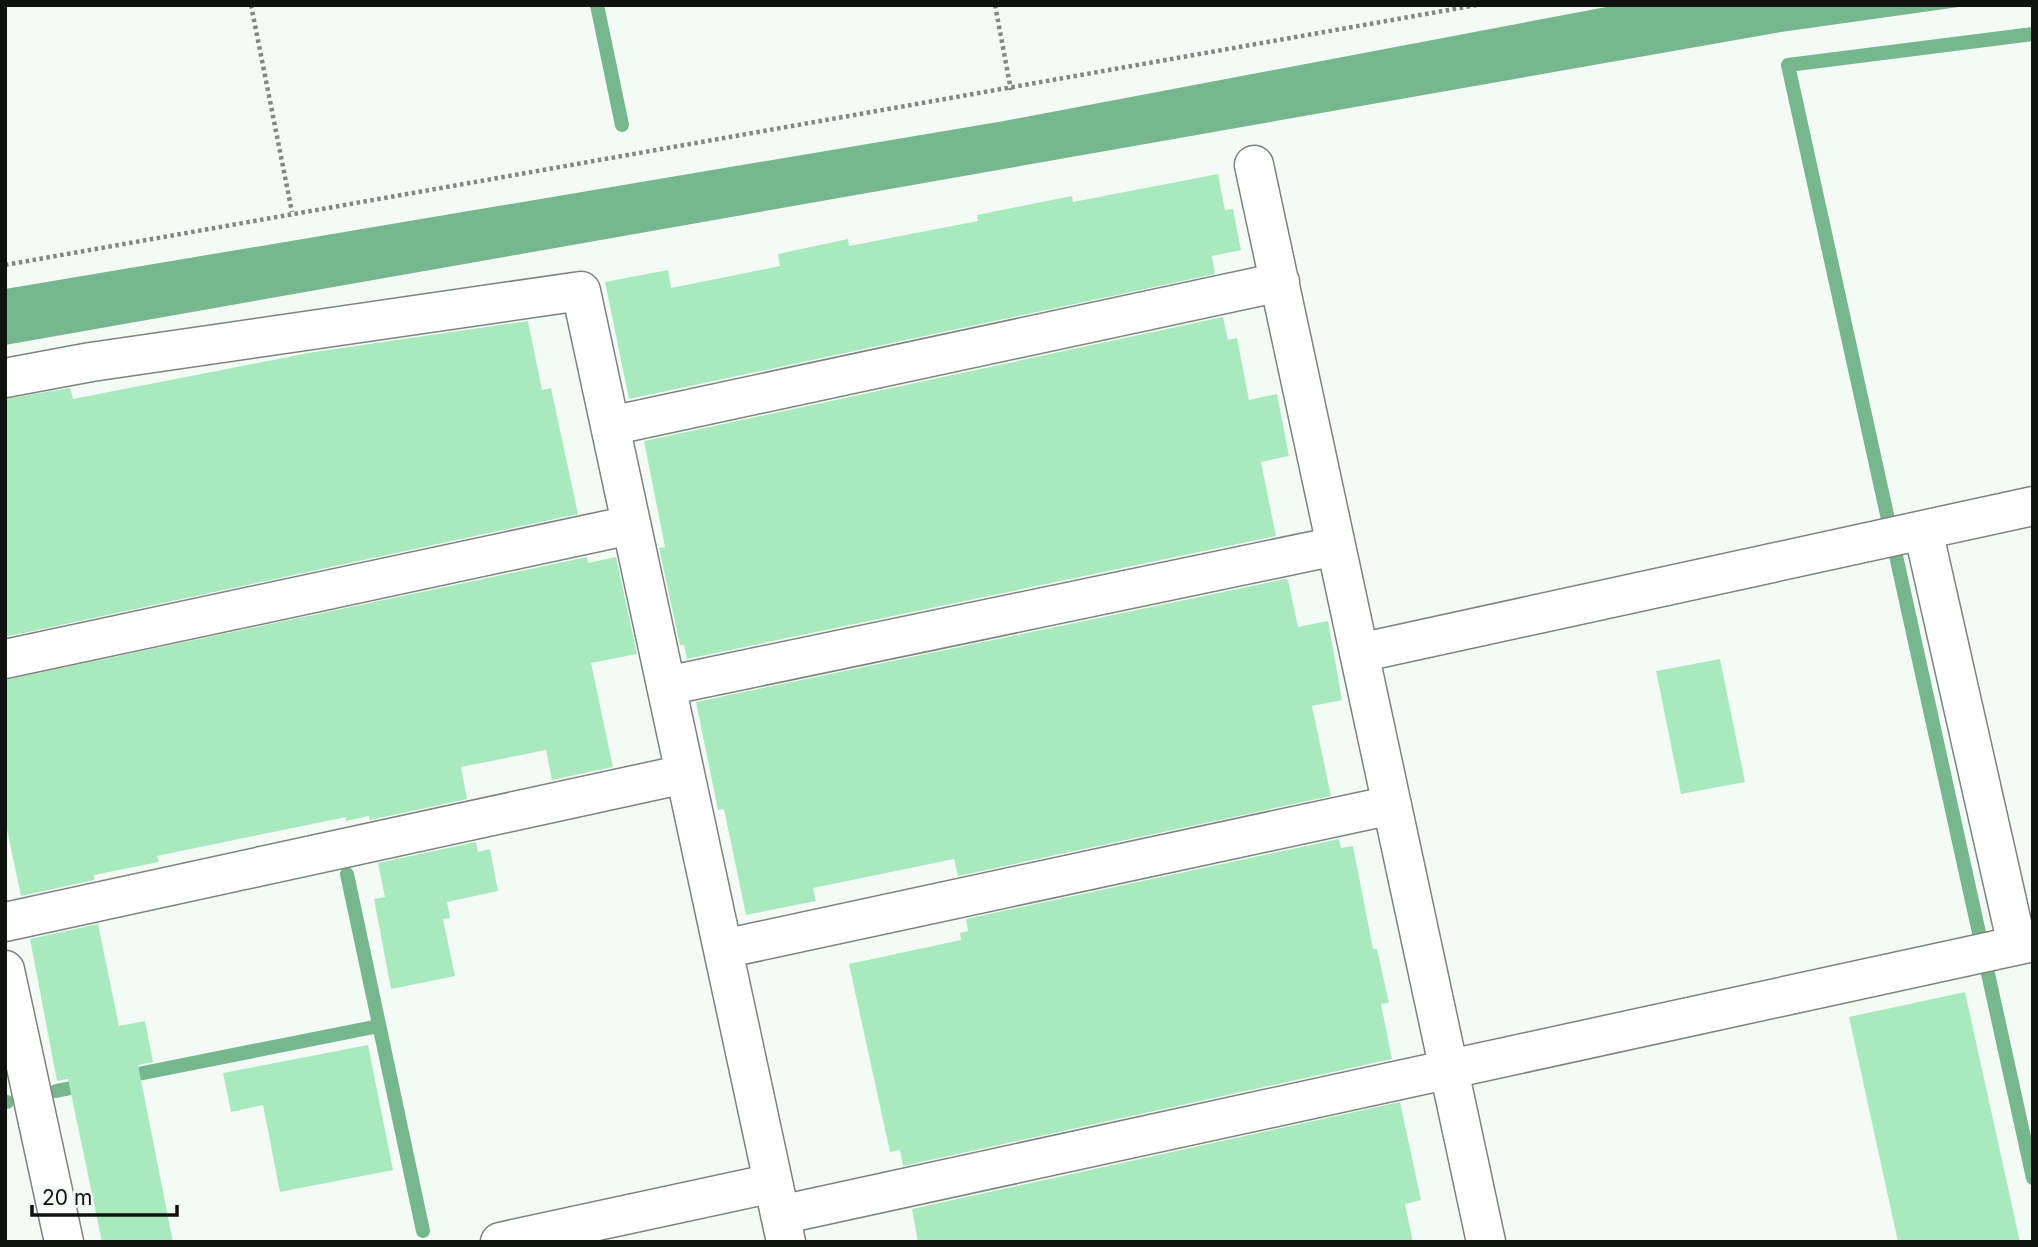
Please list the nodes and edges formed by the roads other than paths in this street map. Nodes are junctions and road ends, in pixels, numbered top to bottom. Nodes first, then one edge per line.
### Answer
1 (1254, 165) dead end
2 (1280, 282) junction
3 (5, 379) edge
4 (610, 426) junction
5 (2033, 506) edge
6 (631, 525) junction
7 (1903, 534) junction
8 (1336, 546) junction
9 (1359, 653) junction
10 (5, 660) edge
11 (666, 686) junction
12 (685, 774) junction
13 (1392, 805) junction
14 (5, 922) edge
15 (2004, 948) edge
16 (723, 949) junction
17 (5, 971) edge
18 (1450, 1070) junction
19 (780, 1213) edge
20 (64, 1242) edge
21 (500, 1242) edge
22 (1486, 1242) edge

1 - 2 street
2 - 4 street
2 - 8 street
3 - 4 street
4 - 6 street
5 - 7 street
6 - 10 street
6 - 11 street
7 - 9 street
7 - 15 street
8 - 9 street
8 - 11 street
9 - 13 street
11 - 12 street
12 - 14 street
12 - 16 street
13 - 16 street
13 - 18 street
15 - 18 street
16 - 19 street
17 - 20 street
18 - 19 street
18 - 22 street
19 - 21 street

